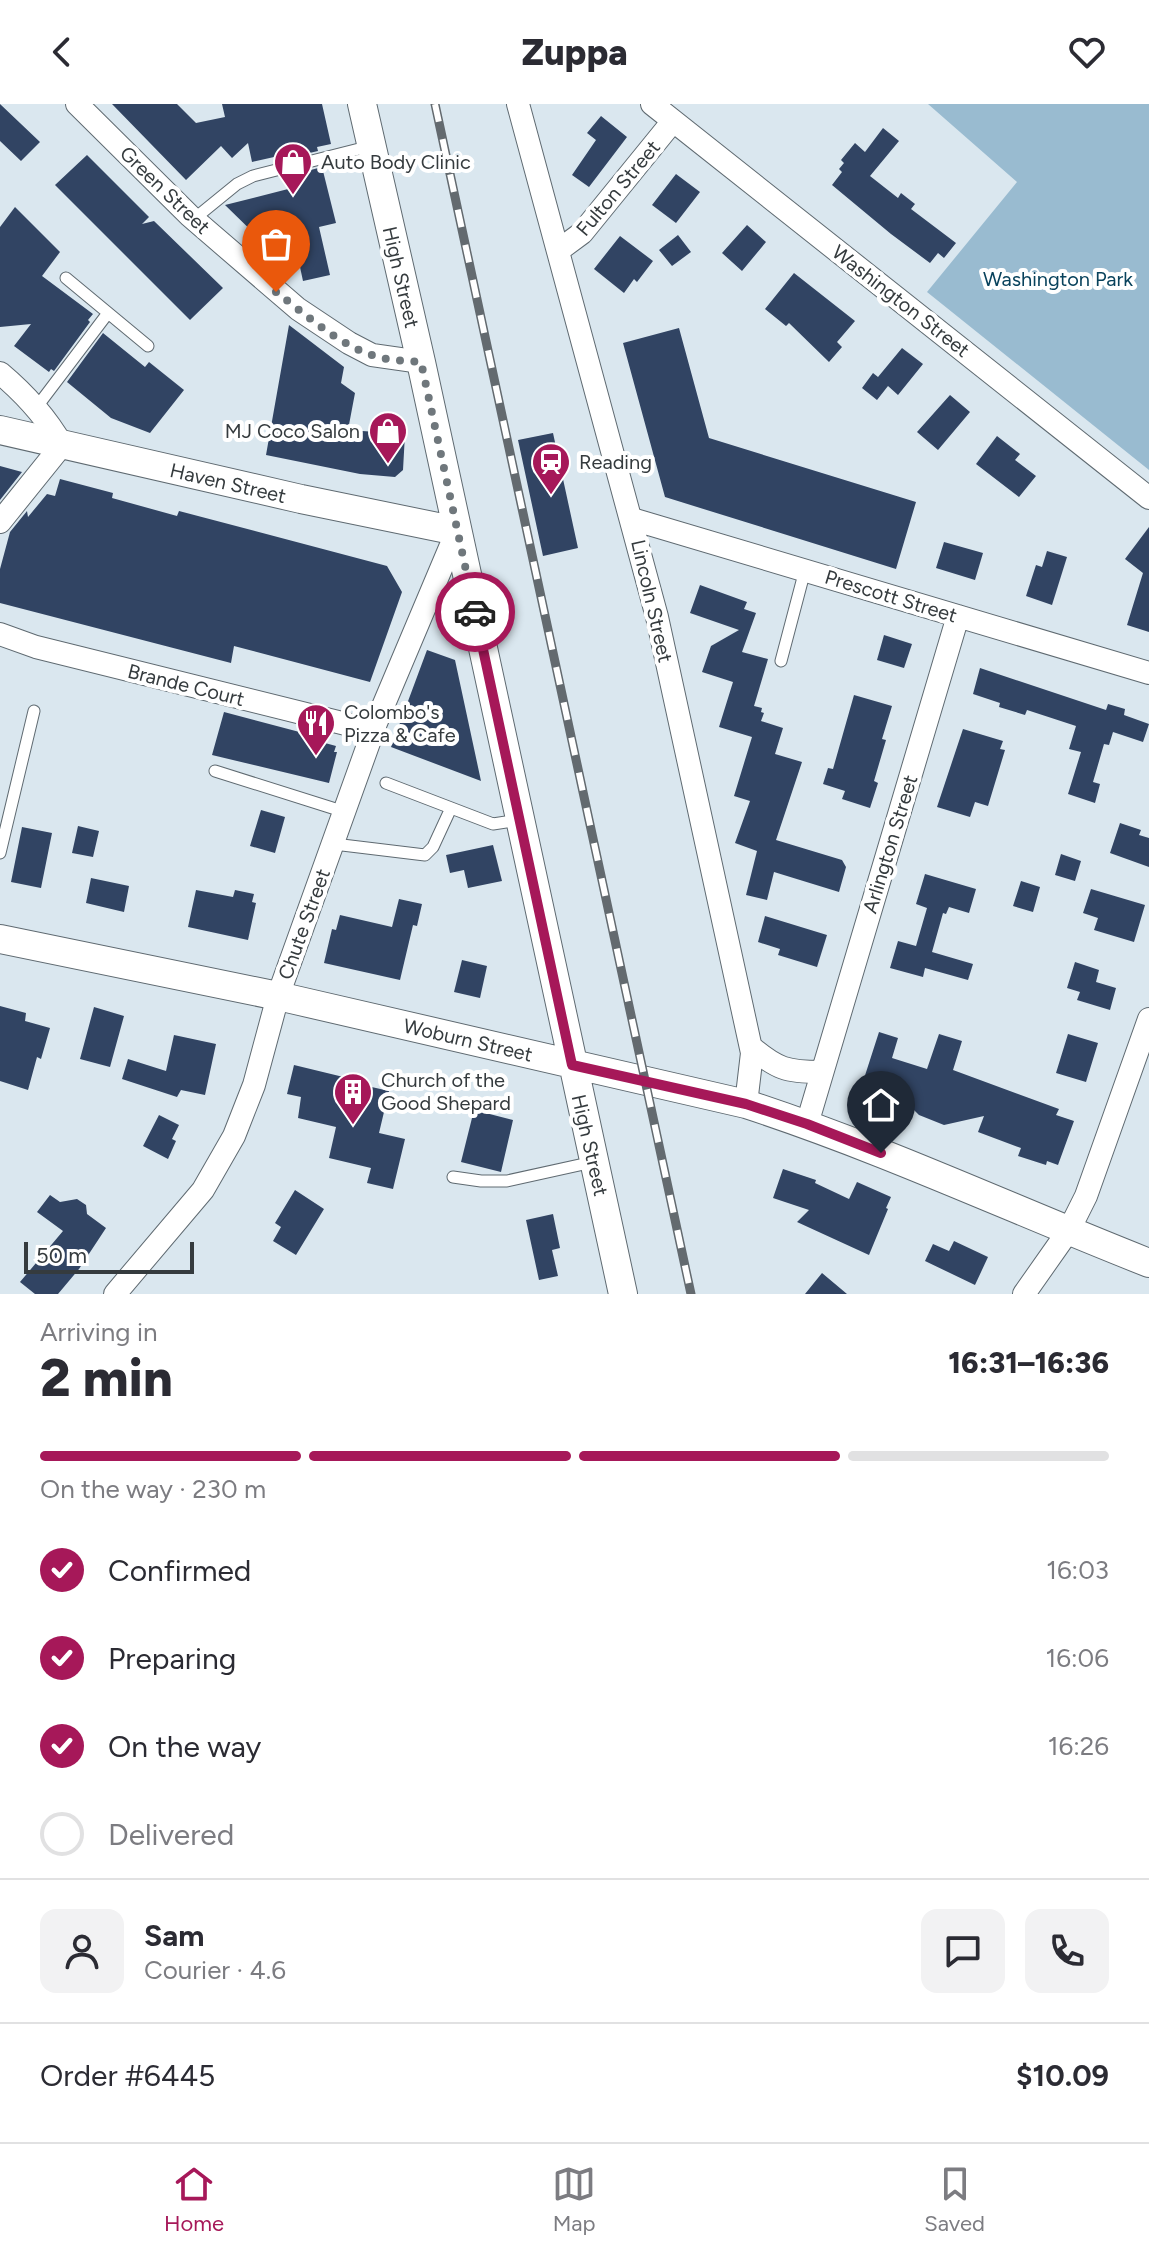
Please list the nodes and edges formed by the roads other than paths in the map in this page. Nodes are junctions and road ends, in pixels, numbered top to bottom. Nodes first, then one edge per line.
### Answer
1 (362, 104) edge
2 (518, 104) edge
3 (652, 104) edge
4 (79, 105) edge
5 (673, 121) junction
6 (372, 146) junction
7 (194, 219) junction
8 (559, 250) junction
9 (66, 278) dead end
10 (108, 313) junction
11 (148, 346) dead end
12 (421, 362) junction
13 (0, 373) edge
14 (36, 408) junction
15 (0, 430) edge
16 (62, 445) junction
17 (1149, 498) edge
18 (632, 519) junction
19 (0, 522) edge
20 (457, 531) junction
21 (805, 570) junction
22 (958, 616) junction
23 (0, 634) edge
24 (781, 661) dead end
25 (1149, 673) edge
26 (34, 711) dead end
27 (374, 731) junction
28 (215, 771) dead end
29 (386, 783) dead end
30 (451, 808) junction
31 (345, 812) junction
32 (519, 820) junction
33 (334, 844) junction
34 (0, 853) edge
35 (0, 939) edge
36 (278, 996) junction
37 (1149, 1019) edge
38 (751, 1047) junction
39 (572, 1065) junction
40 (821, 1072) junction
41 (746, 1104) junction
42 (807, 1124) junction
43 (593, 1162) junction
44 (453, 1177) dead end
45 (1069, 1230) junction
46 (1149, 1263) edge
47 (115, 1294) edge
48 (623, 1294) edge
49 (1024, 1294) edge

1 - 6 street, High Street
2 - 8 street, Lincoln Street
3 - 5 street, Washington Street
4 - 7 street, Green Street
5 - 8 street, Fulton Street
5 - 17 street, Washington Street
6 - 7 lane
6 - 12 street, High Street
7 - 12 street, Green Street
8 - 18 street, Lincoln Street
9 - 10 lane
10 - 11 lane
10 - 14 lane
12 - 20 street, High Street
13 - 14 street
14 - 16 street
15 - 16 street, Haven Street
16 - 19 street
16 - 20 street, Haven Street
18 - 21 street, Prescott Street
18 - 38 street, Lincoln Street
20 - 27 street, Chute Street
20 - 32 street, High Street
21 - 22 street, Prescott Street
21 - 24 lane
22 - 25 street, Prescott Street
22 - 40 street, Arlington Street
23 - 27 street, Brande Court
26 - 34 lane
27 - 31 street, Chute Street
28 - 31 lane
29 - 30 lane
30 - 32 lane
30 - 33 lane
31 - 33 street, Chute Street
32 - 39 street, High Street
33 - 36 street, Chute Street
35 - 36 street, Woburn Street
36 - 39 street, Woburn Street
36 - 47 street, Chute Street
37 - 45 street
38 - 40 street
38 - 41 street, Lincoln Street
39 - 41 street, Woburn Street
39 - 43 street, High Street
40 - 42 street, Arlington Street
41 - 42 street, Woburn Street
42 - 45 street, Woburn Street
43 - 44 lane
43 - 48 street, High Street
45 - 46 street, Woburn Street
45 - 49 street

